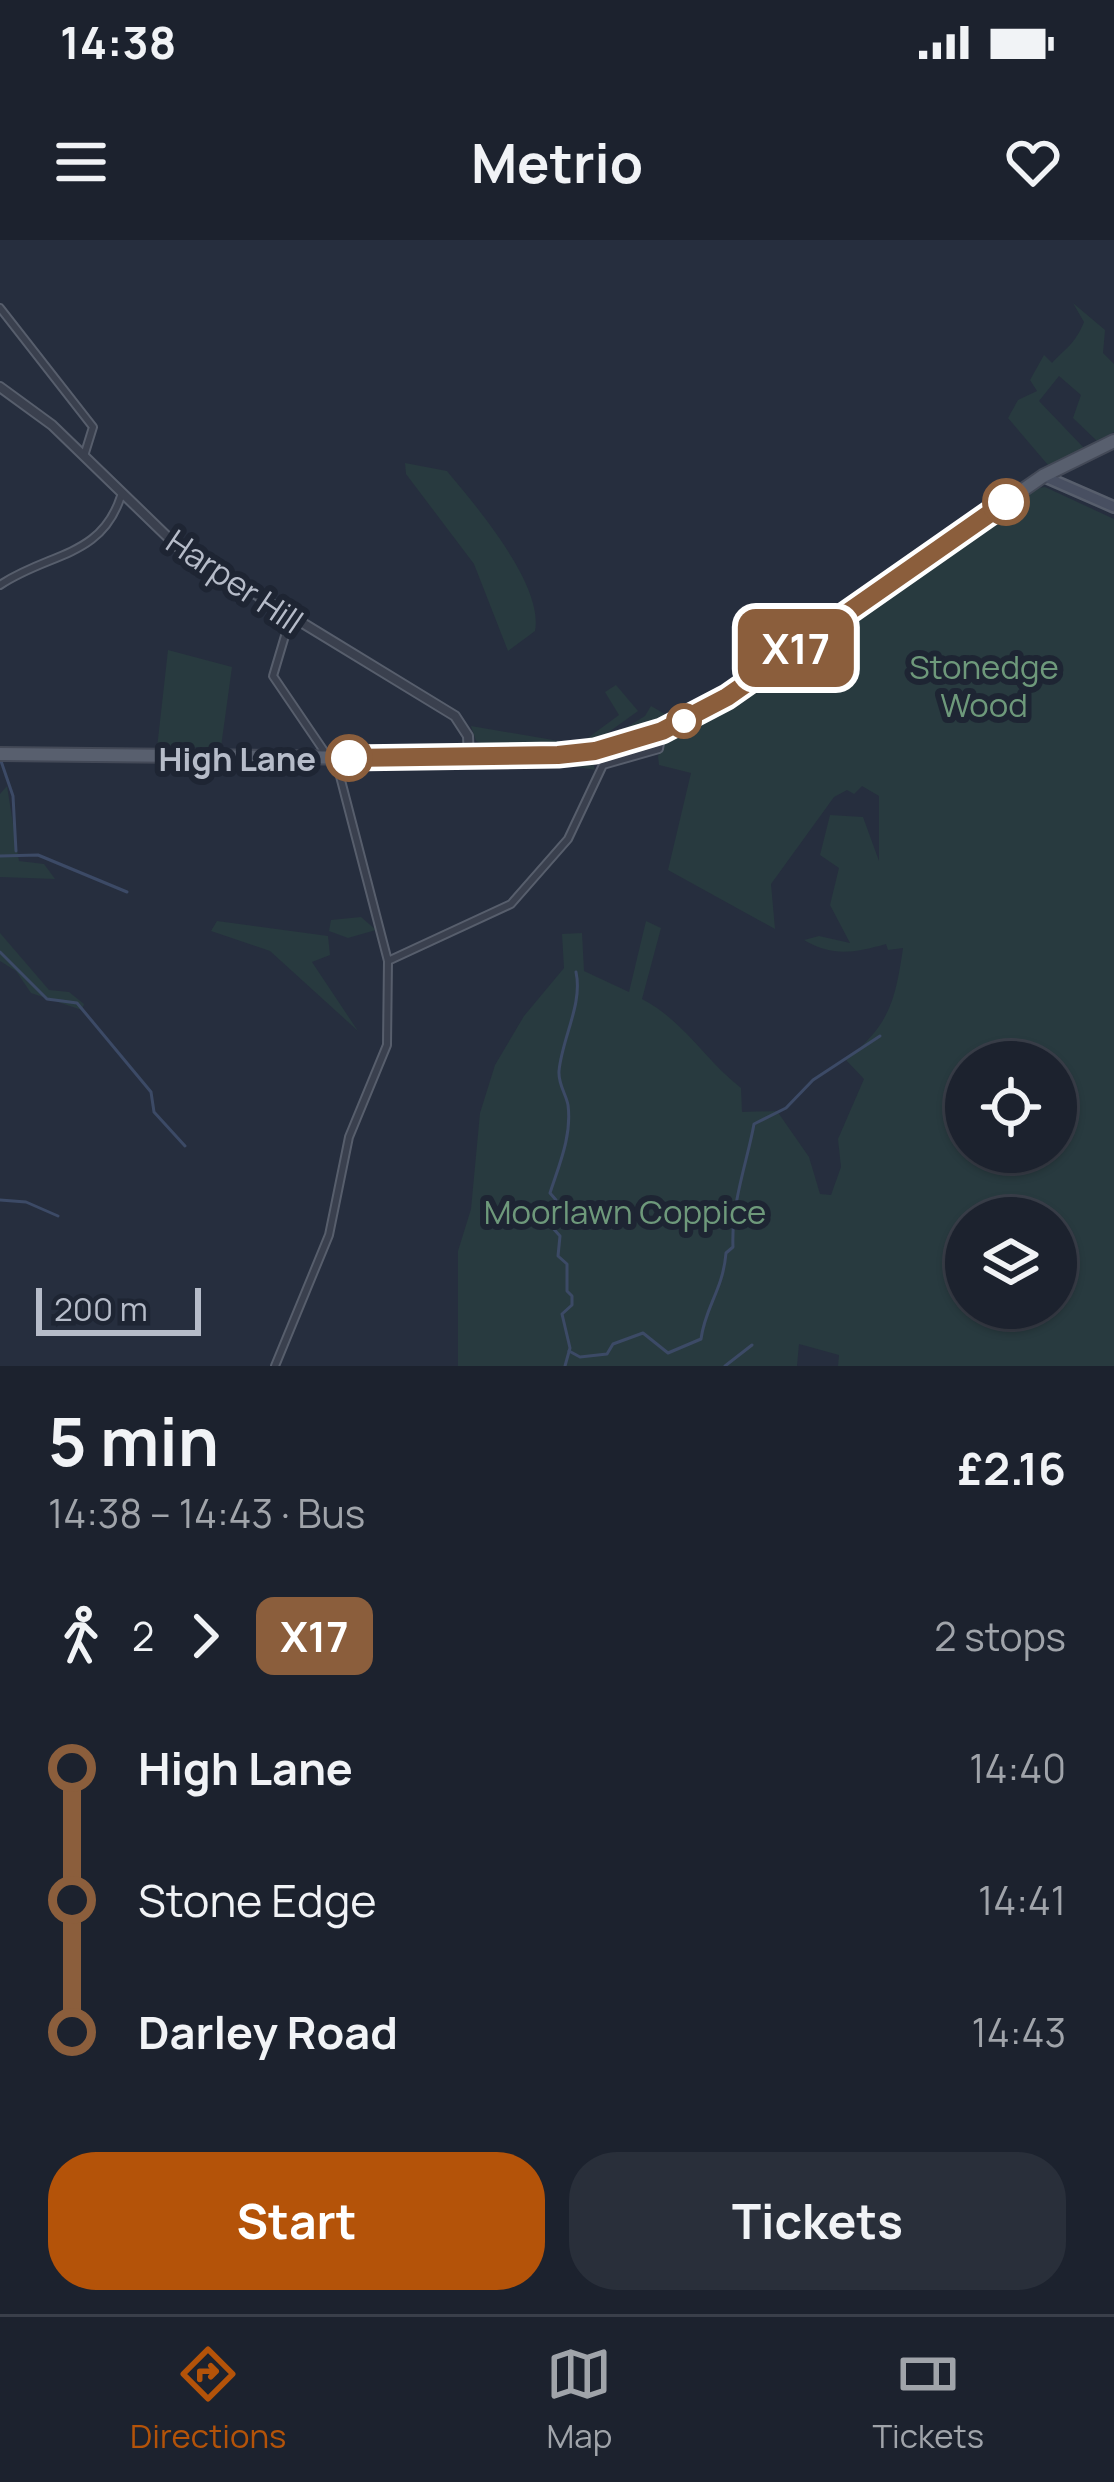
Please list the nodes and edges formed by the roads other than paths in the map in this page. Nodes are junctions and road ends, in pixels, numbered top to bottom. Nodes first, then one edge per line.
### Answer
1 (0, 308) edge
2 (0, 387) edge
3 (1114, 441) edge
4 (84, 456) junction
5 (1043, 476) junction
6 (121, 496) junction
7 (1114, 507) edge
8 (0, 585) edge
9 (290, 619) junction
10 (662, 731) junction
11 (0, 754) edge
12 (331, 757) junction
13 (469, 759) junction
14 (388, 961) junction
15 (275, 1366) edge

1 - 4 street
2 - 4 street, Harper Hill
3 - 5 main road
4 - 6 street, Harper Hill
5 - 7 main road
5 - 10 main road
6 - 8 street
6 - 9 street, Harper Hill
9 - 12 street
9 - 13 street, Harper Hill
10 - 13 main road
10 - 14 street
11 - 12 main road
12 - 13 main road
12 - 14 street
14 - 15 street

